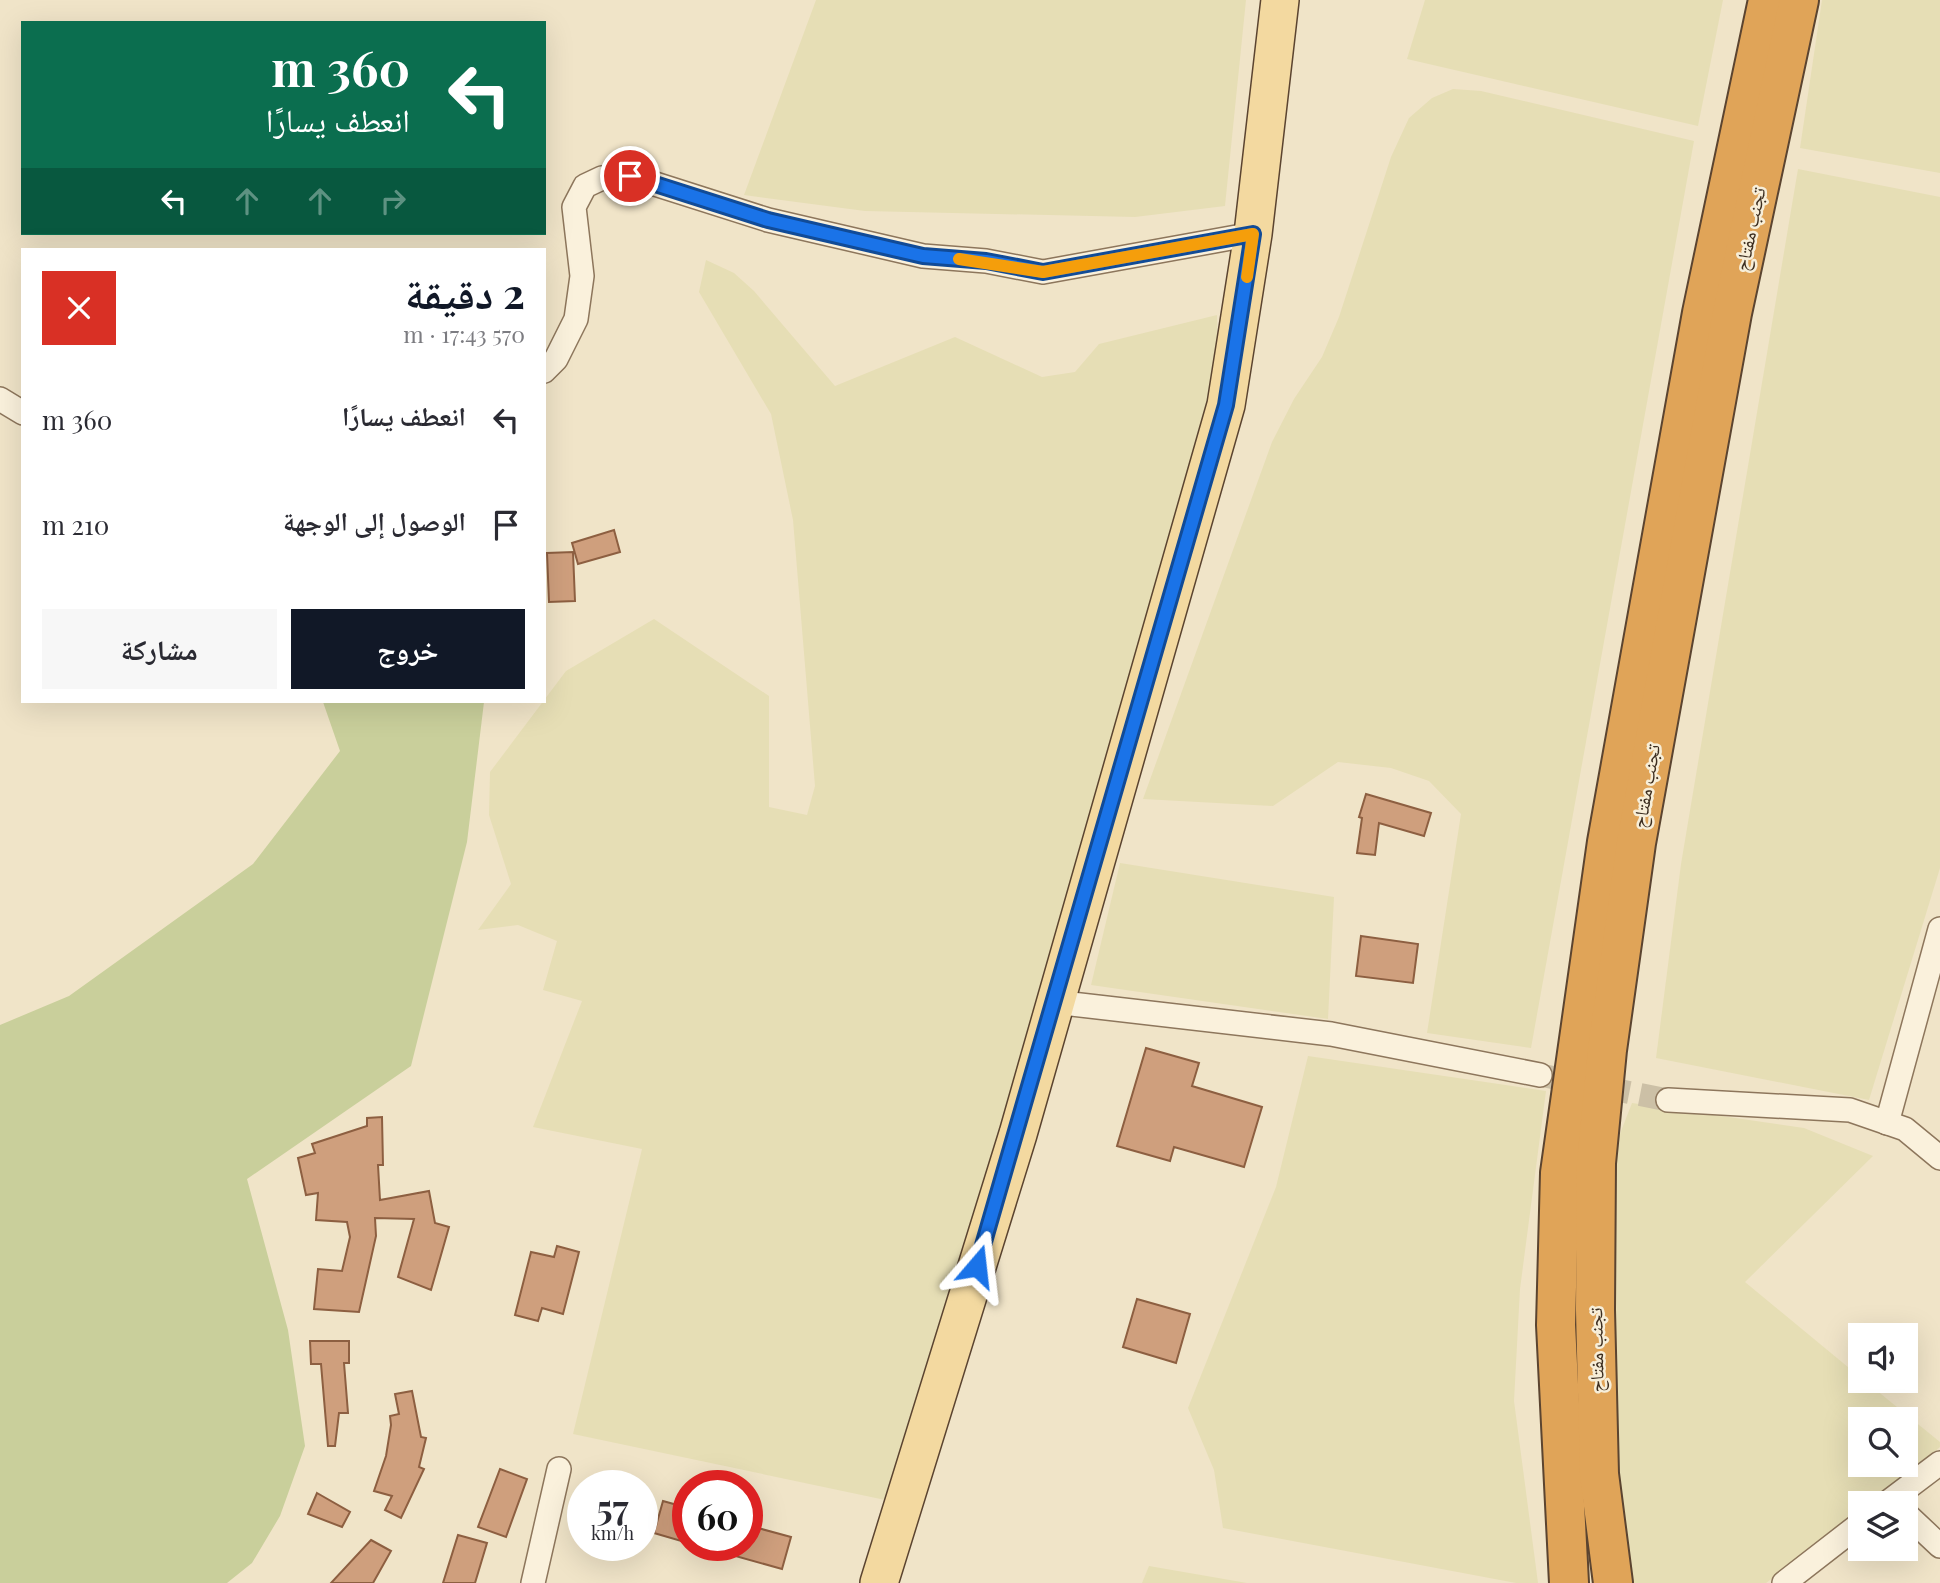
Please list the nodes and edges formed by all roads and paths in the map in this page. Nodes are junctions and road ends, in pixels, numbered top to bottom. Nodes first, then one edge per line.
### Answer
1 (1280, 0) edge
2 (1768, 0) edge
3 (1799, 0) edge
4 (1253, 234) junction
5 (546, 369) edge
6 (0, 399) edge
7 (21, 412) edge
8 (1940, 929) edge
9 (1054, 1002) junction
10 (1540, 1075) tunnel mouth
11 (1668, 1100) tunnel mouth
12 (1887, 1123) junction
13 (1940, 1158) edge
14 (1940, 1463) edge
15 (559, 1469) dead end
16 (1909, 1491) edge
17 (1918, 1526) edge
18 (1848, 1533) edge
19 (1940, 1546) edge
20 (533, 1583) edge
21 (879, 1583) edge
22 (1569, 1583) edge
23 (1613, 1583) edge
24 (1784, 1583) edge

1 - 4 main road
2 - 22 highway, تجنب مفتاح
3 - 23 highway, تجنب مفتاح
4 - 5 street
4 - 9 main road
6 - 7 street
8 - 12 street
9 - 10 street
9 - 21 main road
11 - 12 street
12 - 13 street
14 - 16 street
15 - 20 street
17 - 19 street
18 - 24 street

